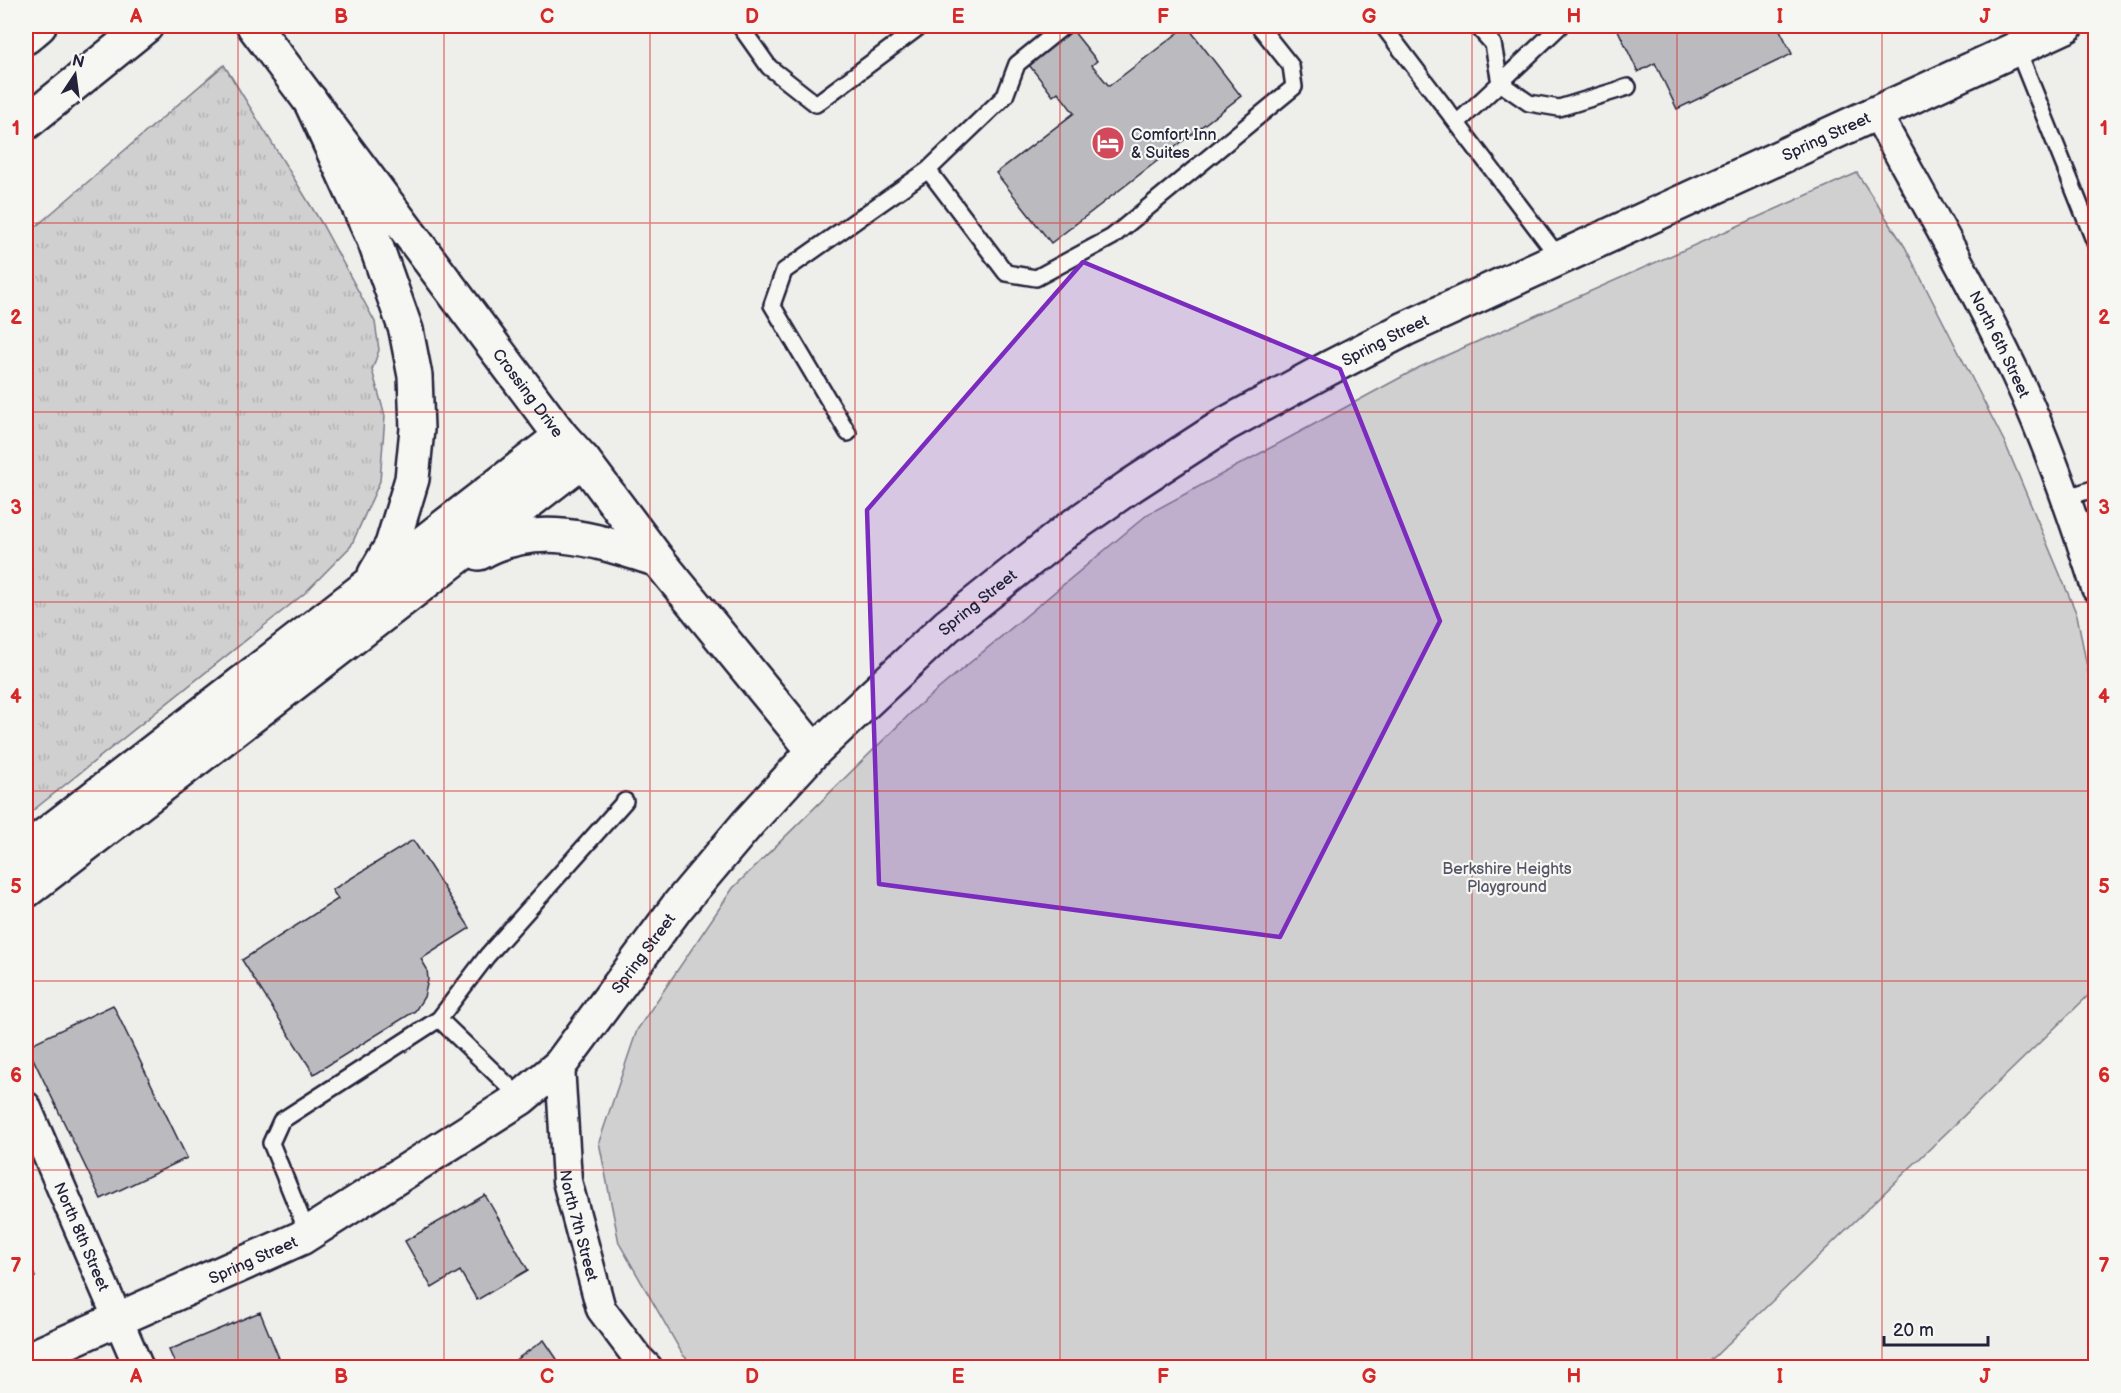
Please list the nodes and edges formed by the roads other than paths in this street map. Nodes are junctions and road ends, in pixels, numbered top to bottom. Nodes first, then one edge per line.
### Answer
1 (146, 26) edge
2 (254, 26) edge
3 (740, 26) edge
4 (919, 26) edge
5 (1064, 26) edge
6 (1259, 26) edge
7 (1383, 26) edge
8 (1478, 26) edge
9 (1560, 26) edge
10 (2066, 26) edge
11 (2018, 48) junction
12 (107, 57) junction
13 (1500, 83) junction
14 (1628, 87) dead end
15 (310, 100) junction
16 (1877, 114) junction
17 (26, 123) edge
18 (1457, 123) junction
19 (26, 144) edge
20 (928, 170) junction
21 (2096, 244) edge
22 (1560, 259) junction
23 (848, 433) dead end
24 (561, 436) junction
25 (583, 460) junction
26 (2096, 488) edge
27 (2065, 498) junction
28 (658, 560) junction
29 (369, 584) junction
30 (420, 586) junction
31 (2096, 588) edge
32 (814, 751) junction
33 (625, 801) dead end
34 (26, 850) edge
35 (26, 891) edge
36 (439, 1019) junction
37 (560, 1065) junction
38 (521, 1098) junction
39 (26, 1106) edge
40 (308, 1234) junction
41 (117, 1319) junction
42 (26, 1360) edge
43 (139, 1368) edge
44 (648, 1368) edge

1 - 12 main road
2 - 15 main road, Crossing Drive
3 - 4 lane
5 - 20 lane
6 - 20 lane
7 - 18 lane
8 - 13 lane
9 - 13 lane
10 - 11 main road, Spring Street
11 - 16 main road, Spring Street
11 - 21 lane
12 - 17 main road
12 - 19 main road
13 - 14 lane
13 - 18 lane
15 - 24 main road, Crossing Drive
15 - 29 main road
16 - 22 main road, Spring Street
16 - 27 street, North 6th Street
18 - 22 lane
20 - 23 lane
22 - 32 main road, Spring Street
24 - 25 main road, Crossing Drive
24 - 29 main road
25 - 28 main road, Crossing Drive
25 - 30 main road
26 - 27 lane
27 - 31 street, North 6th Street
28 - 30 main road
28 - 32 main road, Crossing Drive
29 - 34 main road
30 - 35 main road
32 - 37 main road, Spring Street
33 - 36 lane
36 - 38 lane
36 - 40 lane
37 - 38 main road, Spring Street
37 - 44 street, North 7th Street
38 - 40 main road, Spring Street
39 - 41 street, North 8th Street
40 - 41 main road, Spring Street
41 - 42 main road, Spring Street
41 - 43 street, North 8th Street

